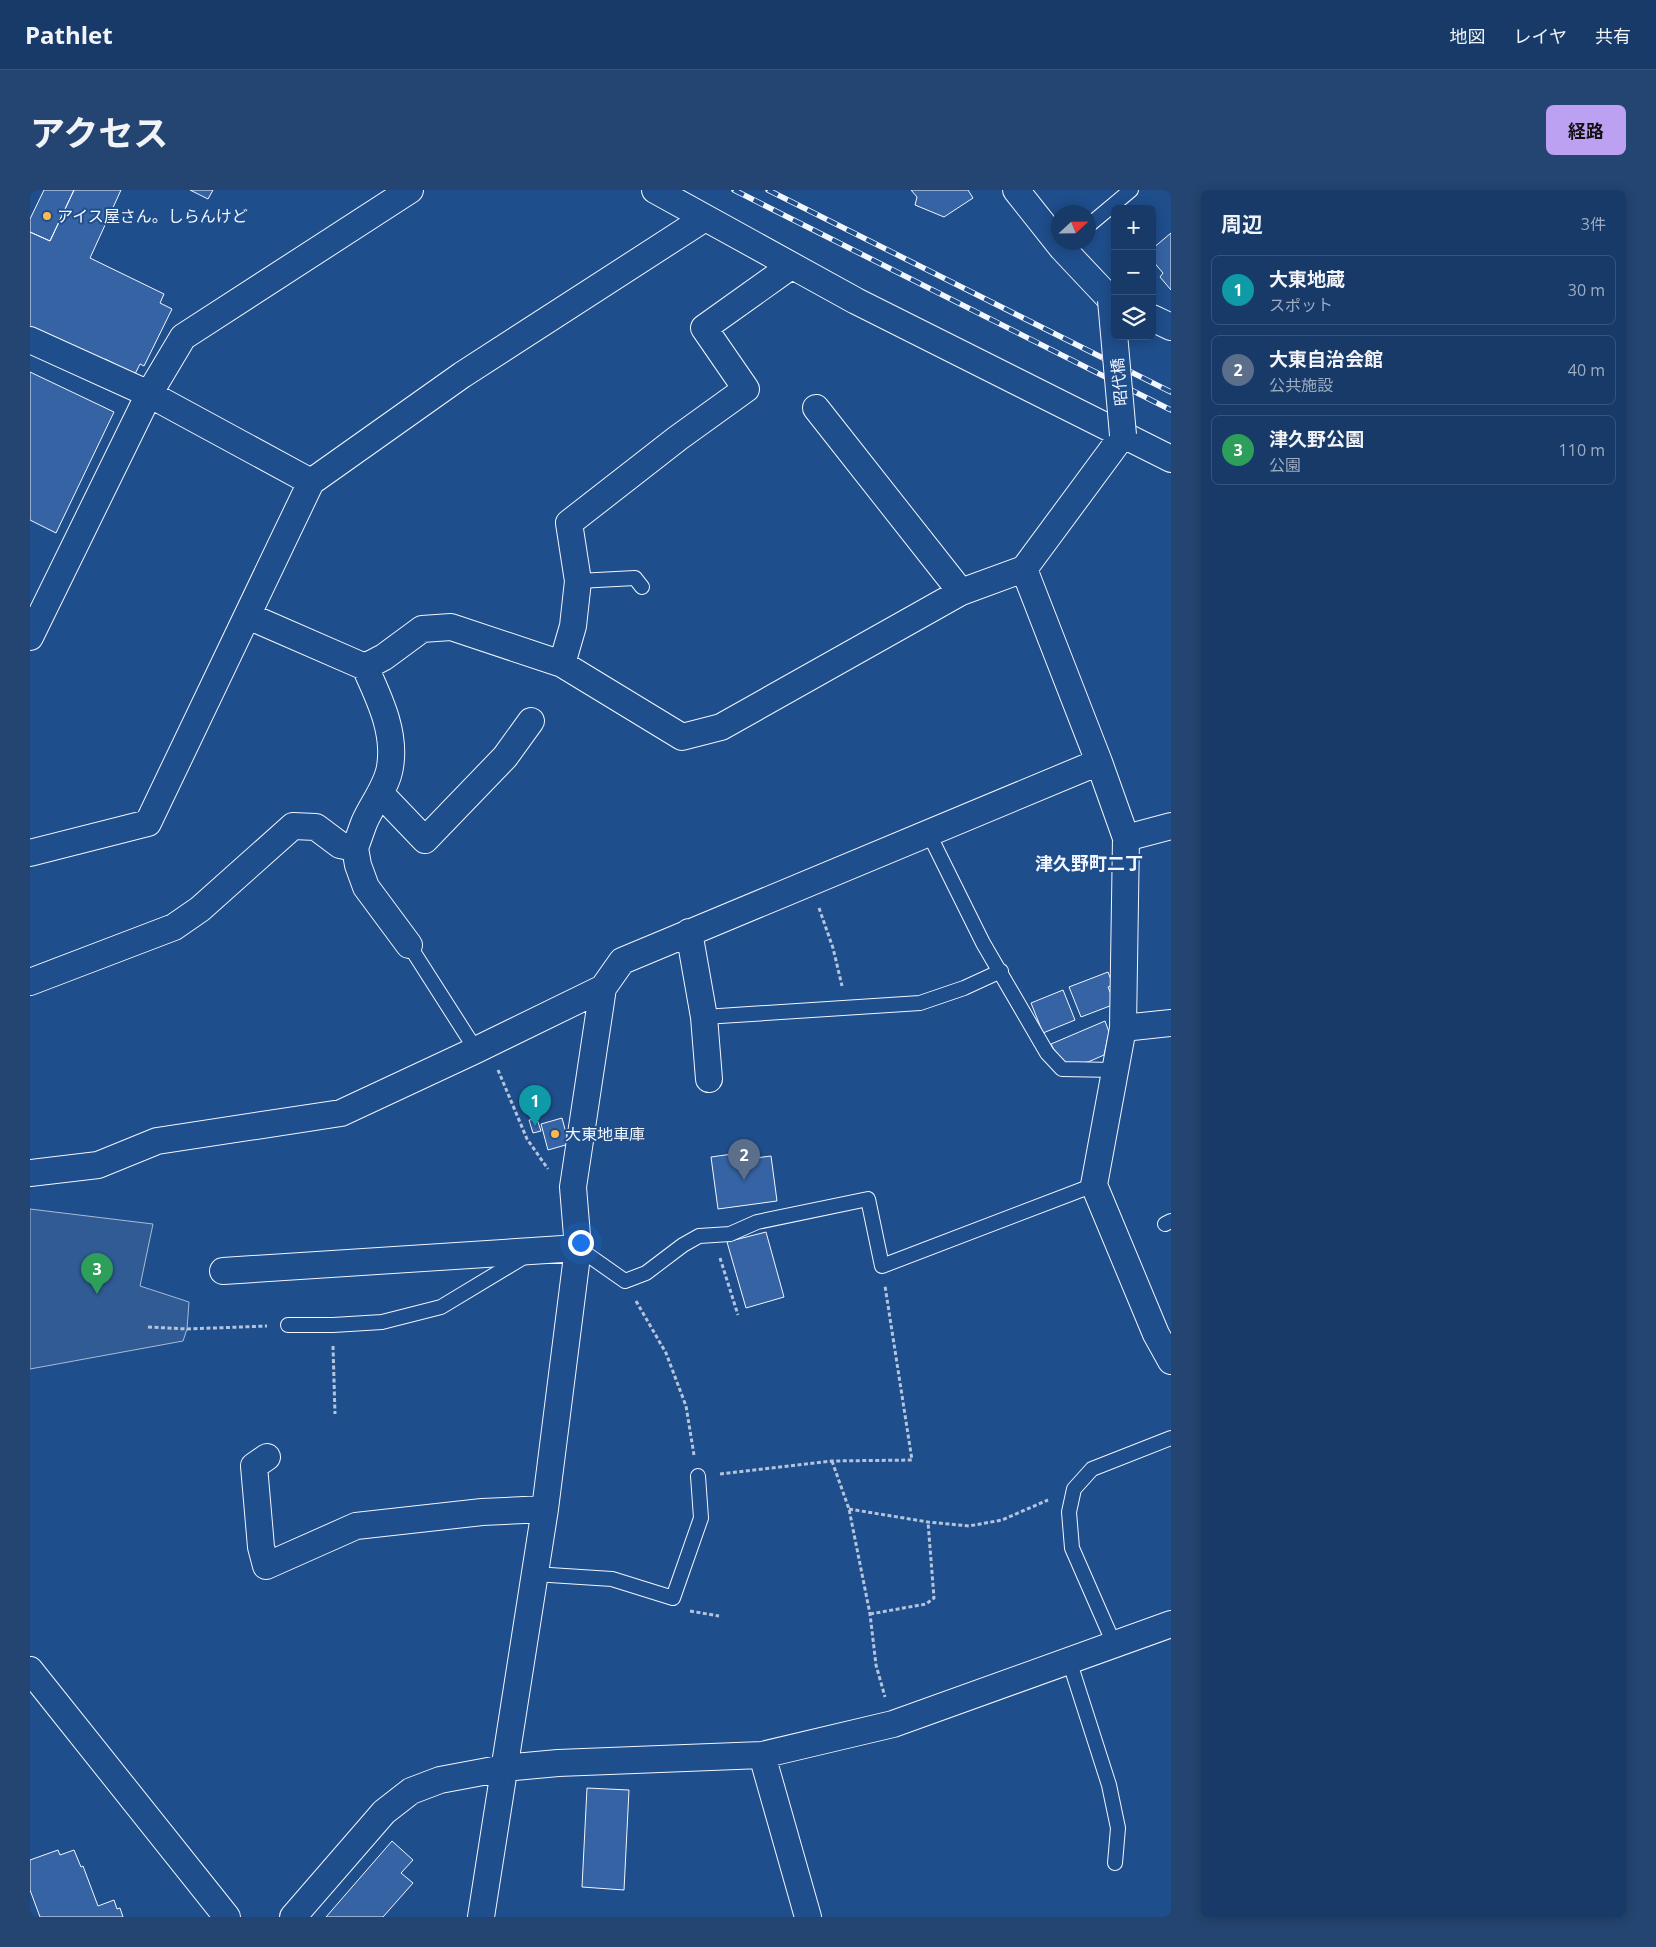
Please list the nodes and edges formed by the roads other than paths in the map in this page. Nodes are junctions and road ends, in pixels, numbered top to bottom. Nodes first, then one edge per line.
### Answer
1 (410, 190) edge
2 (655, 190) edge
3 (1016, 190) edge
4 (1131, 190) edge
5 (705, 218) junction
6 (1096, 219) edge
7 (1051, 229) edge
8 (1069, 250) edge
9 (792, 266) junction
10 (1111, 299) edge
11 (30, 340) edge
12 (1116, 340) edge
13 (149, 394) junction
14 (816, 408) dead end
15 (1123, 435) junction
16 (1171, 459) edge
17 (312, 482) junction
18 (1024, 569) junction
19 (578, 581) junction
20 (642, 587) dead end
21 (961, 592) junction
22 (248, 616) junction
23 (30, 637) edge
24 (562, 664) junction
25 (365, 667) junction
26 (531, 721) dead end
27 (1099, 762) junction
28 (380, 793) junction
29 (1171, 826) edge
30 (928, 832) junction
31 (1126, 838) junction
32 (356, 848) junction
33 (30, 853) edge
34 (689, 932) junction
35 (409, 945) joint
36 (1001, 971) junction
37 (30, 982) edge
38 (602, 988) junction
39 (704, 1017) junction
40 (1171, 1023) edge
41 (1123, 1028) junction
42 (481, 1048) junction
43 (1115, 1070) junction
44 (709, 1079) dead end
45 (30, 1173) edge
46 (1094, 1185) junction
47 (578, 1248) junction
48 (534, 1251) junction
49 (223, 1271) dead end
50 (288, 1325) road end
51 (1171, 1361) edge
52 (1171, 1438) edge
53 (267, 1457) dead end
54 (698, 1476) road end
55 (545, 1509) junction
56 (534, 1574) junction
57 (1171, 1624) edge
58 (1114, 1644) junction
59 (1069, 1660) junction
60 (30, 1670) edge
61 (762, 1755) junction
62 (504, 1768) junction
63 (1115, 1863) dead end
64 (227, 1917) edge
65 (293, 1917) edge
66 (481, 1917) edge
67 (808, 1917) edge

1 - 13 street
2 - 5 street
3 - 7 street
4 - 6 lane
5 - 9 street
5 - 17 street
8 - 10 street
9 - 15 street
9 - 19 street
11 - 13 street
12 - 15 street, 昭代橋, bridge
13 - 17 street
13 - 23 street
14 - 21 street
15 - 16 street
15 - 18 street
17 - 22 street
18 - 21 street
18 - 27 street
19 - 20 lane
19 - 24 street
21 - 24 street
22 - 25 street
22 - 33 street
24 - 25 street
25 - 28 street
26 - 28 street
27 - 30 street
27 - 31 street
28 - 32 street
29 - 31 street
30 - 34 street
30 - 36 lane
31 - 41 street
32 - 35 street
32 - 37 street
34 - 38 street
34 - 39 street
35 - 42 lane
36 - 39 lane
36 - 43 lane
38 - 42 street
38 - 47 street
39 - 44 street
40 - 41 street
41 - 43 street
42 - 45 street
43 - 46 street
46 - 47 lane
46 - 51 street
47 - 48 street
47 - 55 street
48 - 49 street
48 - 50 lane
52 - 58 lane
53 - 55 street
54 - 56 lane
55 - 56 street
56 - 62 street
57 - 58 street
58 - 59 street
59 - 61 street
59 - 63 lane
60 - 64 street
61 - 62 street
61 - 67 street
62 - 65 street
62 - 66 street

